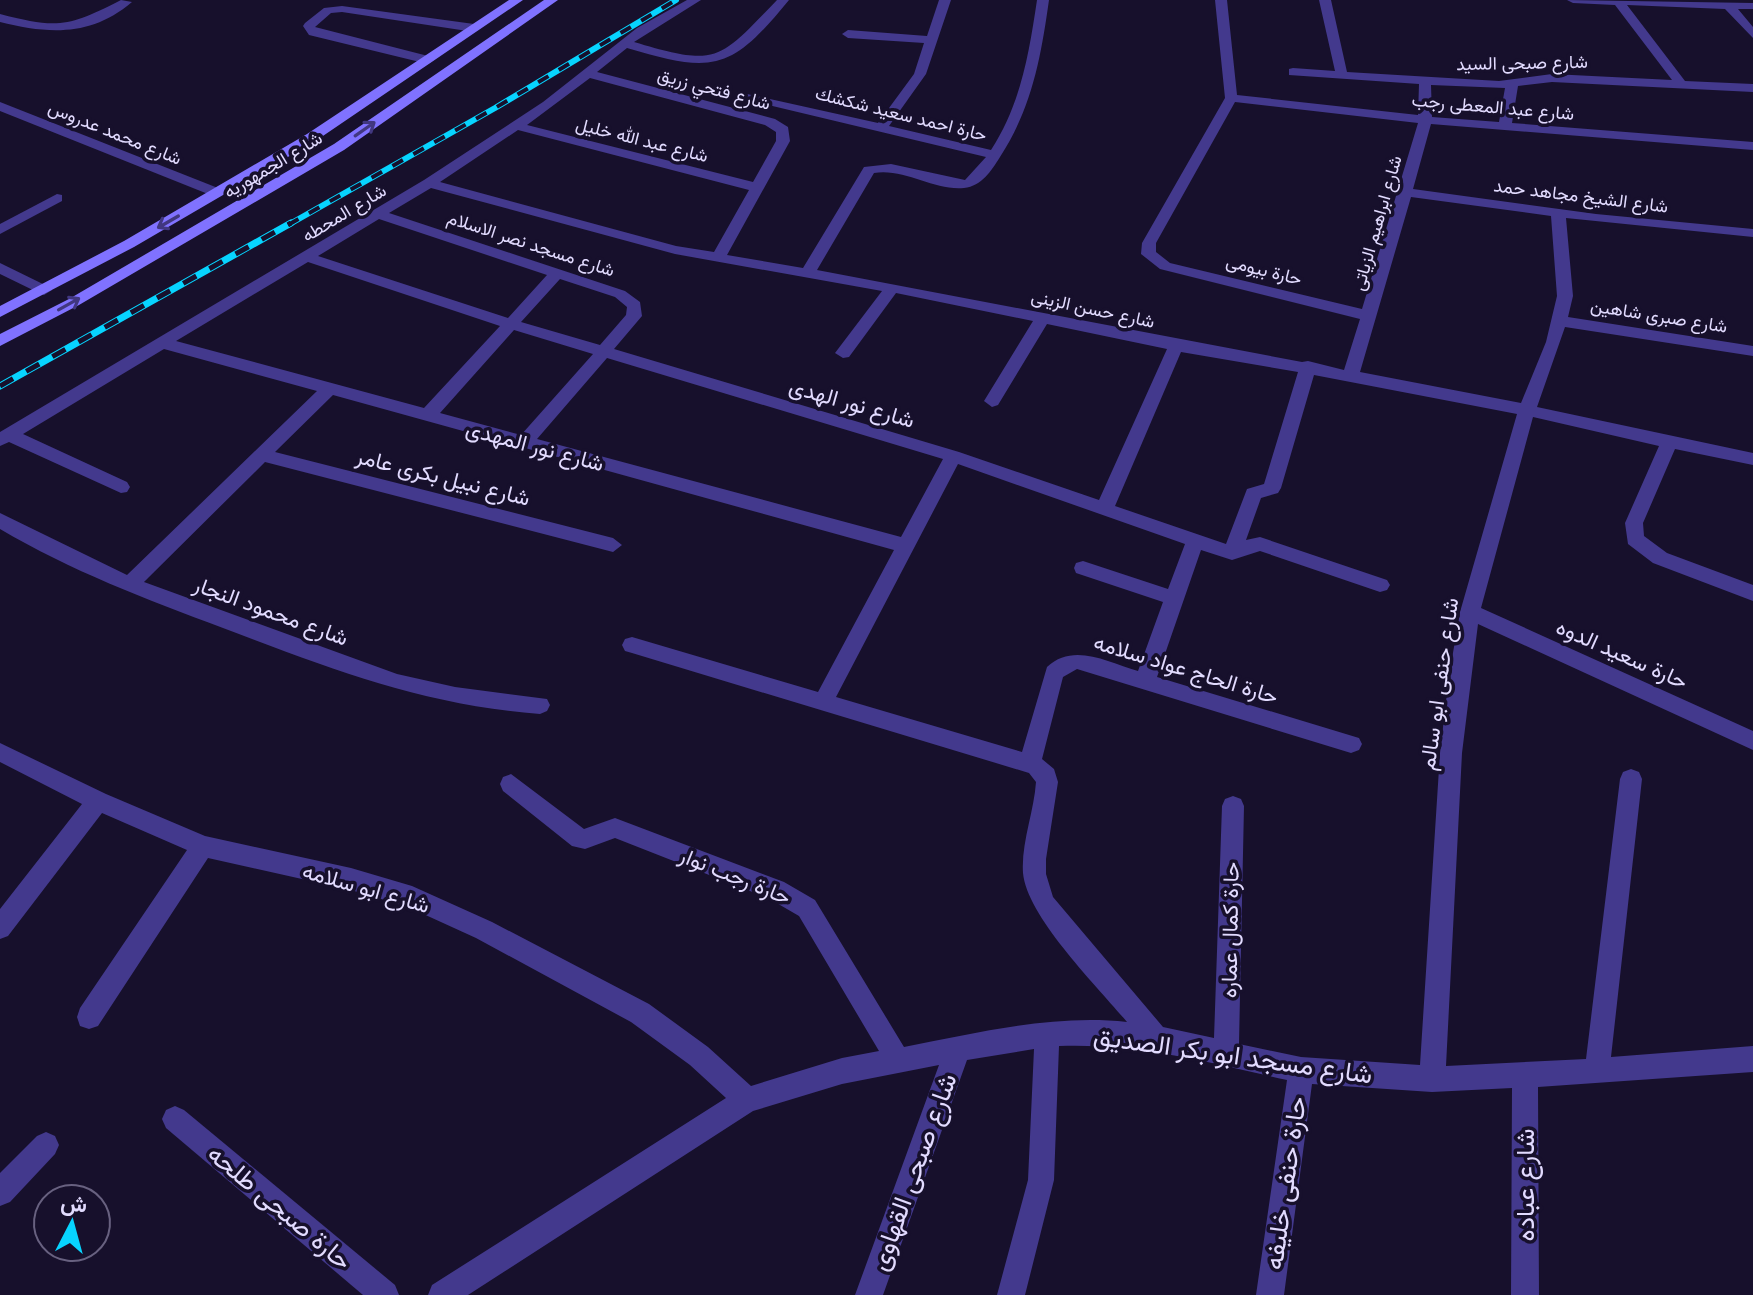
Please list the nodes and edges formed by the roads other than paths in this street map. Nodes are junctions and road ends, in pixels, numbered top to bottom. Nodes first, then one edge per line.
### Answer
1 (517, 0) edge
2 (552, 0) edge
3 (695, 0) edge
4 (783, 0) edge
5 (945, 0) edge
6 (1043, 0) edge
7 (1221, 0) edge
8 (1325, 0) edge
9 (1573, 0) edge
10 (1618, 1) edge
11 (126, 2) edge
12 (1728, 5) junction
13 (1753, 6) edge
14 (0, 18) edge
15 (474, 28) junction
16 (848, 34) dead end
17 (1753, 34) edge
18 (931, 40) junction
19 (624, 43) junction
20 (428, 60) junction
21 (1293, 72) dead end
22 (587, 73) junction
23 (1342, 75) junction
24 (1425, 81) junction
25 (1681, 84) junction
26 (1512, 85) junction
27 (1753, 88) edge
28 (752, 97) dead end
29 (1231, 98) junction
30 (0, 106) edge
31 (1425, 120) junction
32 (517, 126) junction
33 (881, 128) junction
34 (1505, 128) junction
35 (1753, 146) edge
36 (994, 155) junction
37 (429, 183) junction
38 (758, 188) junction
39 (1405, 192) junction
40 (218, 193) junction
41 (57, 198) dead end
42 (1558, 213) junction
43 (377, 214) junction
44 (0, 230) edge
45 (1753, 233) edge
46 (307, 257) junction
47 (718, 258) junction
48 (0, 268) edge
49 (556, 274) junction
50 (807, 274) junction
51 (892, 288) junction
52 (44, 290) junction
53 (0, 312) edge
54 (1369, 316) junction
55 (1042, 319) junction
56 (1559, 321) junction
57 (511, 324) junction
58 (0, 341) edge
59 (163, 343) junction
60 (1176, 346) junction
61 (604, 351) junction
62 (1753, 351) edge
63 (843, 353) dead end
64 (1308, 366) junction
65 (1351, 374) junction
66 (329, 389) junction
67 (992, 401) dead end
68 (1527, 410) junction
69 (426, 417) junction
70 (4, 438) edge
71 (1669, 442) junction
72 (524, 443) junction
73 (262, 455) junction
74 (953, 456) junction
75 (1753, 459) edge
76 (121, 487) dead end
77 (1104, 510) junction
78 (0, 520) edge
79 (1195, 541) junction
80 (613, 545) dead end
81 (906, 546) junction
82 (1232, 553) junction
83 (1083, 568) dead end
84 (129, 585) junction
85 (1380, 585) dead end
86 (1753, 593) edge
87 (1174, 598) junction
88 (1470, 612) junction
89 (632, 645) dead end
90 (1145, 681) junction
91 (823, 702) junction
92 (540, 705) dead end
93 (1753, 741) edge
94 (1351, 744) dead end
95 (0, 752) edge
96 (1030, 763) junction
97 (1631, 779) dead end
98 (511, 784) dead end
99 (98, 801) junction
100 (1233, 806) dead end
101 (203, 846) junction
102 (0, 928) edge
103 (89, 1017) dead end
104 (1047, 1034) junction
105 (1156, 1038) junction
106 (958, 1049) junction
107 (1226, 1055) junction
108 (1753, 1059) edge
109 (898, 1060) junction
110 (1301, 1070) junction
111 (1597, 1071) junction
112 (1525, 1075) junction
113 (1432, 1079) junction
114 (747, 1100) junction
115 (175, 1119) dead end
116 (46, 1145) dead end
117 (0, 1192) edge
118 (385, 1295) edge
119 (442, 1295) edge
120 (869, 1295) edge
121 (1011, 1295) edge
122 (1270, 1295) edge
123 (1525, 1295) edge

1 - 15 main road, شارع الجمهوريه
58 -> 2 main road, شارع الجمهوريه
3 - 19 street, شارع المحطه
4 - 19 street
5 - 18 street
6 - 36 street
7 - 29 street
8 - 23 street
9 - 10 street
10 - 12 street
10 - 25 street
11 - 14 street
12 - 13 street
12 - 17 street
15 - 20 main road, شارع الجمهوريه
15 - 20 street
16 - 18 street
18 - 33 street
19 - 22 street, شارع المحطه
20 - 40 main road, شارع الجمهوريه
21 - 23 street, شارع صبحى السيد
22 - 32 street, شارع المحطه
22 - 38 street, شارع فتحي زريق
23 - 24 street, شارع صبحى السيد
24 - 26 street, شارع صبحى السيد
24 - 31 street, شارع ابراهيم الزياتى
25 - 26 street, شارع صبحى السيد
25 - 27 street, شارع صبحى السيد
26 - 34 street
28 - 33 street, حارة احمد سعيد شكشك
29 - 31 street, شارع عبد المعطى رجب
29 - 54 street, حارة بيومى
30 - 40 street, شارع محمد عدروس
31 - 34 street, شارع عبد المعطى رجب
31 - 39 street, شارع ابراهيم الزياتى
32 - 37 street, شارع المحطه
32 - 38 street, شارع عبد الله خليل
33 - 36 street, حارة احمد سعيد شكشك
34 - 35 street, شارع عبد المعطى رجب
36 - 50 street
37 - 43 street, شارع المحطه
37 - 47 street, شارع حسن الزينى
38 - 47 street, شارع فتحي زريق
39 - 42 street, شارع الشيخ مجاهد حمد
39 - 54 street, شارع ابراهيم الزياتى
40 -> 52 main road, شارع الجمهوريه
41 - 44 street
42 - 45 street, شارع الشيخ مجاهد حمد
42 - 56 street, شارع حنفى ابو سالم
43 - 46 street, شارع المحطه
43 - 49 street, شارع مسجد نصر الاسلام
46 - 57 street, شارع نور الهدى
46 - 59 street, شارع المحطه
47 - 50 street, شارع حسن الزينى
48 - 52 street
49 - 57 street
49 - 61 street, شارع مسجد نصر الاسلام
50 - 51 street, شارع حسن الزينى
51 - 55 street, شارع حسن الزينى
51 - 63 street
52 - 53 main road, شارع الجمهوريه
54 - 65 street, شارع ابراهيم الزياتى
55 - 60 street, شارع حسن الزينى
55 - 67 street
56 - 62 street, شارع صبرى شاهين
56 - 68 street, شارع حنفى ابو سالم
57 - 61 street, شارع نور الهدى
57 - 69 street
59 - 66 street, شارع نور المهدى
59 - 70 street, شارع المحطه
60 - 64 street, شارع حسن الزينى
60 - 77 street
61 - 72 street, شارع مسجد نصر الاسلام
61 - 74 street, شارع نور الهدى
64 - 65 street, شارع حسن الزينى
64 - 82 street
65 - 68 street, شارع حسن الزينى
66 - 69 street, شارع نور المهدى
66 - 73 street
68 - 71 street, شارع حسن الزينى
68 - 88 street, شارع حنفى ابو سالم
69 - 72 street, شارع نور المهدى
70 - 76 street
71 - 75 street, شارع حسن الزينى
71 - 86 street
72 - 81 street, شارع نور المهدى
73 - 80 street, شارع نبيل بكرى عامر
73 - 84 street
74 - 77 street, شارع نور الهدى
74 - 81 street
77 - 79 street, شارع نور الهدى
78 - 84 street, شارع محمود النجار
79 - 82 street, شارع نور الهدى
79 - 87 street
81 - 91 street
82 - 85 street, شارع نور الهدى
83 - 87 street
84 - 92 street, شارع محمود النجار
87 - 90 street
88 - 93 street, حارة سعيد الدوه
88 - 113 street, شارع حنفى ابو سالم
89 - 91 street
90 - 94 street, حارة الحاج عواد سلامه
90 - 96 street, حارة الحاج عواد سلامه
91 - 96 street
95 - 99 street, شارع ابو سلامه
96 - 105 street
97 - 111 street
98 - 109 street, حارة رجب نوار
99 - 101 street, شارع ابو سلامه
99 - 102 street
100 - 107 street, حارة كمال عماره
101 - 103 street
101 - 114 street, شارع ابو سلامه
104 - 105 street, شارع مسجد ابو بكر الصديق
104 - 106 street, شارع مسجد ابو بكر الصديق
104 - 121 street
105 - 107 street, شارع مسجد ابو بكر الصديق
106 - 109 street, شارع مسجد ابو بكر الصديق
106 - 120 street, شارع صبحى القهاوى
107 - 110 street, شارع مسجد ابو بكر الصديق
108 - 111 street, شارع مسجد ابو بكر الصديق
109 - 114 street, شارع مسجد ابو بكر الصديق
110 - 113 street, شارع مسجد ابو بكر الصديق
110 - 122 street, حارة حنفى خليفه
111 - 112 street, شارع مسجد ابو بكر الصديق
112 - 113 street, شارع مسجد ابو بكر الصديق
112 - 123 street, شارع عباده
114 - 119 street, شارع مسجد ابو بكر الصديق
115 - 118 street, حارة صبحى طلحه
116 - 117 street

